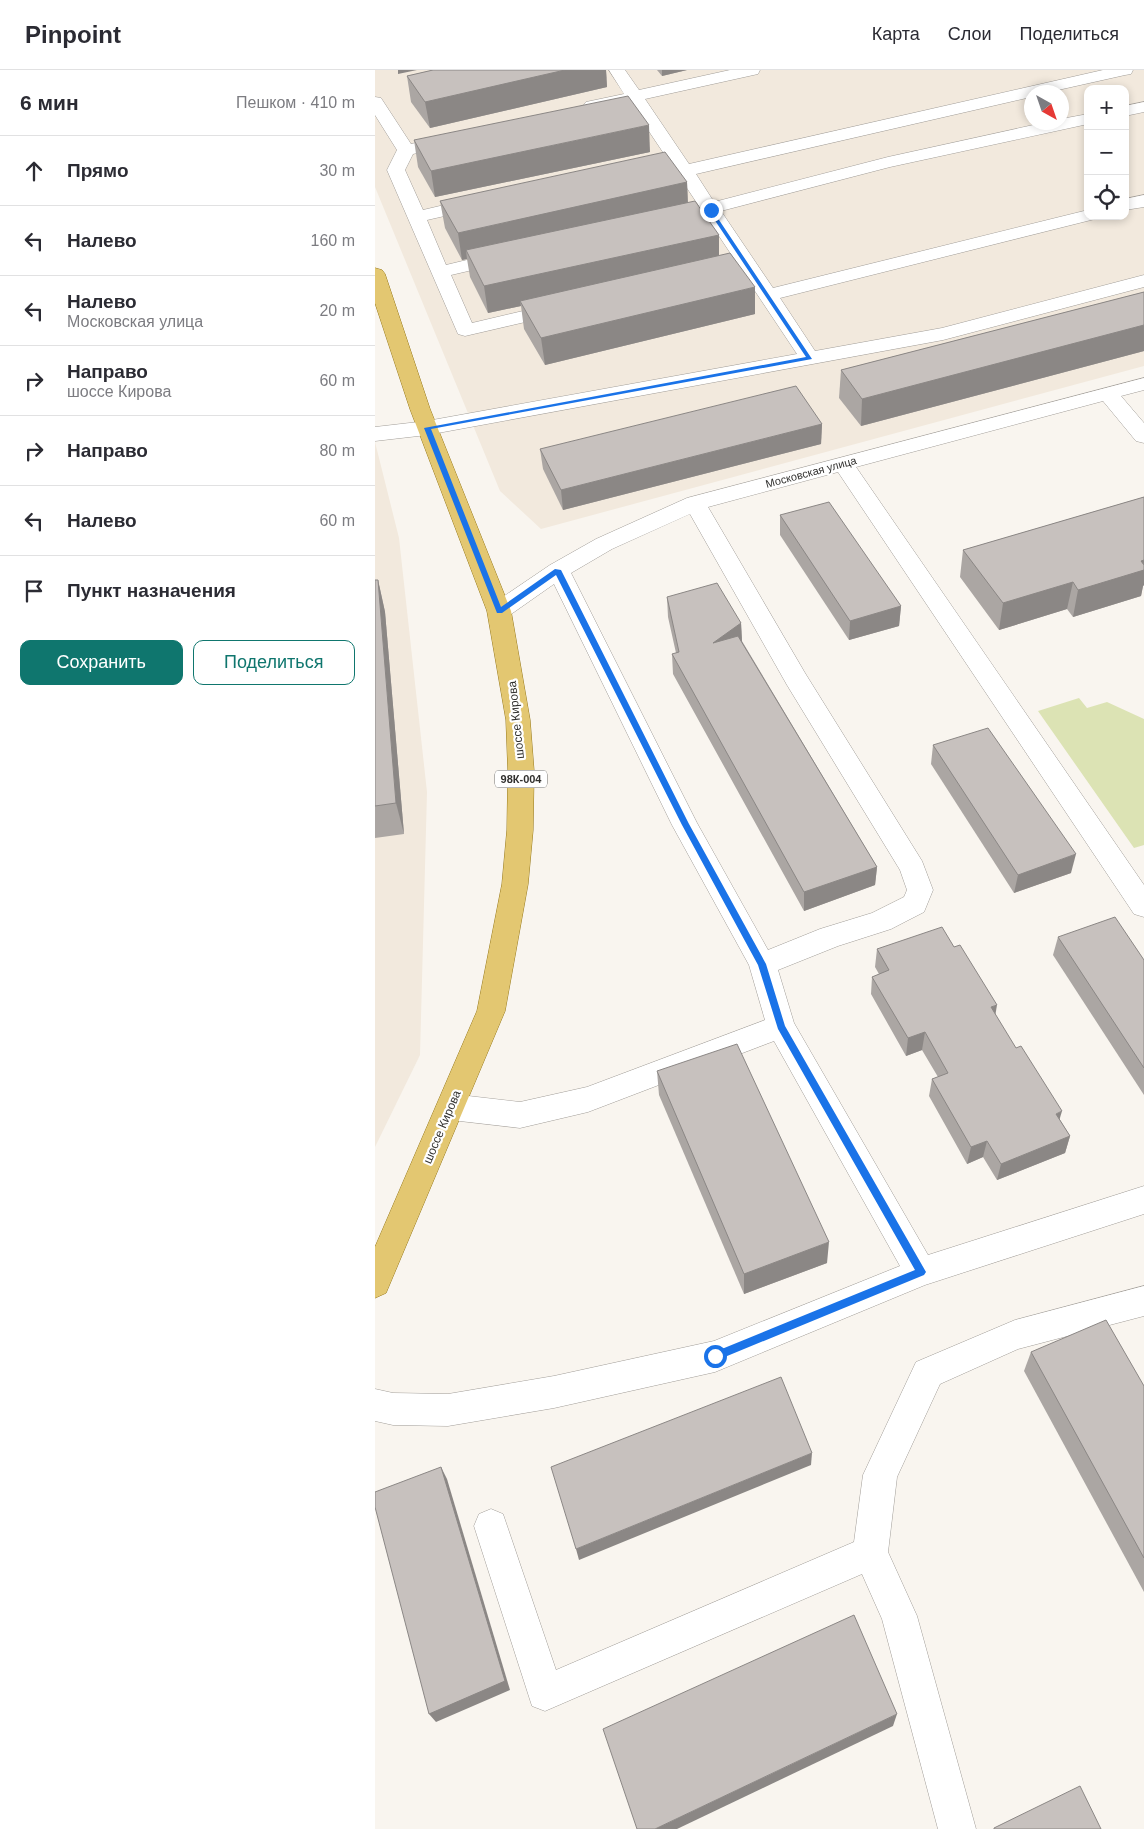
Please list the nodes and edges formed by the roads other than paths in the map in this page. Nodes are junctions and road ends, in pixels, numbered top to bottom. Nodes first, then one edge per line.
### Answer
1 (617, 70) edge
2 (752, 70) edge
3 (1125, 70) edge
4 (634, 96) junction
5 (375, 102) edge
6 (1144, 107) edge
7 (577, 110) edge
8 (1129, 110) edge
9 (1084, 120) edge
10 (444, 141) edge
11 (406, 150) junction
12 (657, 162) edge
13 (680, 164) junction
14 (493, 200) edge
15 (1144, 201) edge
16 (1129, 205) edge
17 (711, 210) junction
18 (1084, 216) edge
19 (417, 217) junction
20 (653, 223) edge
21 (517, 254) edge
22 (749, 266) junction
23 (440, 272) junction
24 (375, 274) edge
25 (682, 281) edge
26 (1144, 281) edge
27 (768, 295) junction
28 (578, 304) edge
29 (810, 358) junction
30 (1144, 384) edge
31 (1107, 393) junction
32 (427, 428) junction
33 (375, 434) edge
34 (1144, 436) edge
35 (843, 464) junction
36 (695, 503) junction
37 (558, 570) junction
38 (499, 612) junction
39 (1144, 906) edge
40 (762, 964) junction
41 (781, 1026) junction
42 (451, 1107) junction
43 (1144, 1200) edge
44 (921, 1272) junction
45 (375, 1283) edge
46 (1144, 1301) edge
47 (375, 1405) edge
48 (491, 1526) dead end
49 (870, 1553) junction
50 (957, 1829) edge

1 - 4 street
2 - 4 street
3 - 13 street
4 - 7 street
4 - 13 street
5 - 11 street
6 - 8 street
9 - 17 street
10 - 11 street
11 - 19 street
12 - 13 street
13 - 17 street
14 - 19 street
15 - 16 street
17 - 20 street
17 - 22 street
18 - 27 street
19 - 23 street
21 - 23 street
22 - 25 street
22 - 27 street
23 - 28 street
24 - 32 main road, шоссе Кирова / 98К-004
26 - 29 street
27 - 29 street
29 - 32 street
30 - 31 street, Московская улица
31 - 34 street
31 - 35 street, Московская улица
32 - 33 street
32 - 38 main road, шоссе Кирова / 98К-004
35 - 36 street, Московская улица
35 - 39 street
36 - 37 street, Московская улица
36 - 40 street
37 - 38 street, Московская улица
37 - 40 street
38 - 42 main road, шоссе Кирова / 98К-004
40 - 41 street
41 - 42 street
41 - 44 street
42 - 45 main road, шоссе Кирова / 98К-004
43 - 44 street
44 - 47 street
46 - 49 street
48 - 49 street
49 - 50 street

